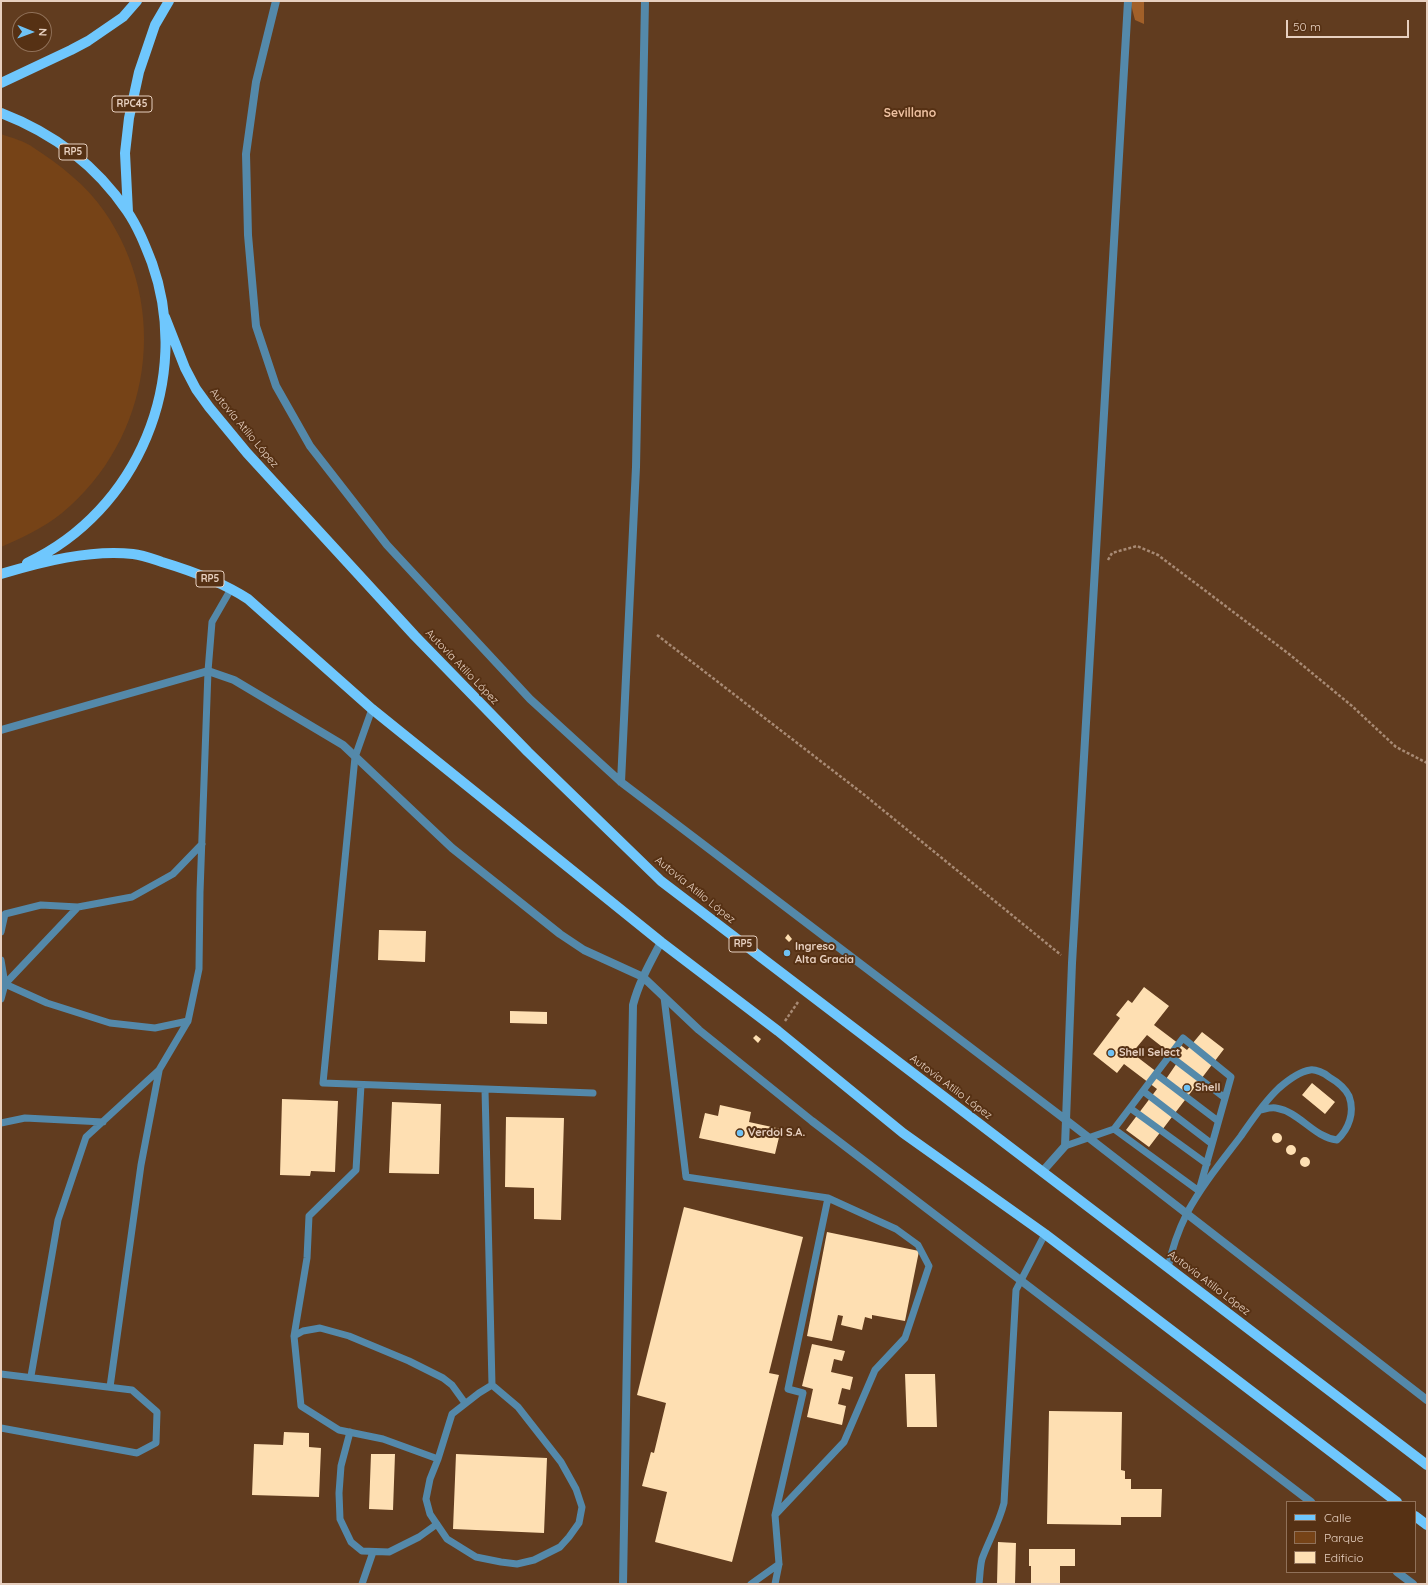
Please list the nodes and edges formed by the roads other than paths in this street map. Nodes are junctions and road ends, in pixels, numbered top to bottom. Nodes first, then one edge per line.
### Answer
1 (137, 1) edge
2 (169, 1) edge
3 (276, 1) edge
4 (645, 1) edge
5 (1128, 1) edge
6 (1, 83) edge
7 (1, 113) edge
8 (128, 212) junction
9 (165, 317) junction
10 (4, 573) edge
11 (231, 589) junction
12 (208, 671) junction
13 (372, 709) junction
14 (1, 730) edge
15 (355, 757) junction
16 (621, 782) junction
17 (202, 844) junction
18 (78, 907) junction
19 (1, 932) edge
20 (661, 942) junction
21 (1, 960) edge
22 (643, 977) junction
23 (5, 984) junction
24 (664, 997) junction
25 (1, 999) edge
26 (188, 1022) junction
27 (1170, 1056) junction
28 (158, 1070) junction
29 (1156, 1074) junction
30 (361, 1086) junction
31 (485, 1089) junction
32 (1143, 1091) junction
33 (593, 1092) dead end
34 (1225, 1098) junction
35 (1130, 1108) junction
36 (1260, 1110) junction
37 (1066, 1120) junction
38 (103, 1122) junction
39 (1218, 1122) junction
40 (1, 1123) edge
41 (1114, 1128) junction
42 (1087, 1137) junction
43 (1212, 1144) junction
44 (1065, 1146) junction
45 (1207, 1164) junction
46 (1042, 1172) junction
47 (1199, 1191) junction
48 (828, 1198) junction
49 (1187, 1214) junction
50 (1045, 1234) junction
51 (1168, 1268) junction
52 (1020, 1281) junction
53 (294, 1336) junction
54 (1, 1374) edge
55 (31, 1376) junction
56 (492, 1385) junction
57 (110, 1387) junction
58 (1427, 1400) edge
59 (465, 1403) junction
60 (1, 1428) edge
61 (350, 1432) junction
62 (438, 1459) junction
63 (1427, 1465) edge
64 (1310, 1501) edge
65 (1396, 1501) edge
66 (775, 1515) junction
67 (1416, 1517) edge
68 (437, 1524) junction
69 (1427, 1525) edge
70 (373, 1552) junction
71 (779, 1564) junction
72 (1398, 1573) edge
73 (362, 1584) edge
74 (623, 1584) edge
75 (751, 1584) edge
76 (774, 1584) edge
77 (979, 1584) edge
78 (1413, 1584) edge

1 - 6 main road
2 - 8 main road, RPC45
3 - 16 street
4 - 16 street
5 - 37 street
7 - 8 main road, Autovía Atilio López / RP5
8 - 9 main road, Autovía Atilio López / RP5
9 - 10 main road, Autovía Atilio López / RP5
9 - 46 main road, Autovía Atilio López / RP5
10 - 11 main road, Autovía Atilio López / RP5
11 - 12 lane
11 - 13 main road, Autovía Atilio López / RP5
12 - 14 street
12 - 15 street
12 - 17 lane
13 - 15 lane
13 - 20 main road, Autovía Atilio López / RP5
15 - 22 street
15 - 30 lane
16 - 37 street
17 - 18 lane
17 - 26 lane
18 - 19 lane
18 - 23 lane
20 - 22 street
20 - 50 main road, Autovía Atilio López / RP5
21 - 23 lane
22 - 24 street
22 - 74 street
23 - 25 lane
23 - 26 lane
24 - 48 lane
24 - 52 street
26 - 28 lane
27 - 29 lane
27 - 34 lane
27 - 34 lane
28 - 38 lane
28 - 57 lane
29 - 32 lane
29 - 39 lane
30 - 31 lane
30 - 53 lane
31 - 33 lane
31 - 56 lane
32 - 35 lane
32 - 43 lane
34 - 39 lane
35 - 41 lane
35 - 45 lane
36 - 36 lane
36 - 47 lane
37 - 42 street
37 - 44 street
38 - 40 lane
38 - 55 lane
39 - 43 lane
41 - 42 lane
41 - 47 lane
42 - 44 lane
42 - 49 street
43 - 45 lane
44 - 46 street
45 - 47 lane
46 - 51 main road, Autovía Atilio López / RP5
47 - 49 lane
48 - 66 lane
48 - 66 lane
49 - 51 lane
49 - 58 street
50 - 52 lane
50 - 65 main road, Autovía Atilio López / RP5
51 - 63 main road, Autovía Atilio López / RP5
52 - 64 street
52 - 77 lane
53 - 59 lane
53 - 61 lane
54 - 55 lane
55 - 57 lane
56 - 59 lane
56 - 68 lane
57 - 60 lane
59 - 62 lane
61 - 62 lane
61 - 70 lane
62 - 68 lane
66 - 71 lane
67 - 69 main road
68 - 70 lane
70 - 73 lane
71 - 75 lane
71 - 76 lane
72 - 78 street

